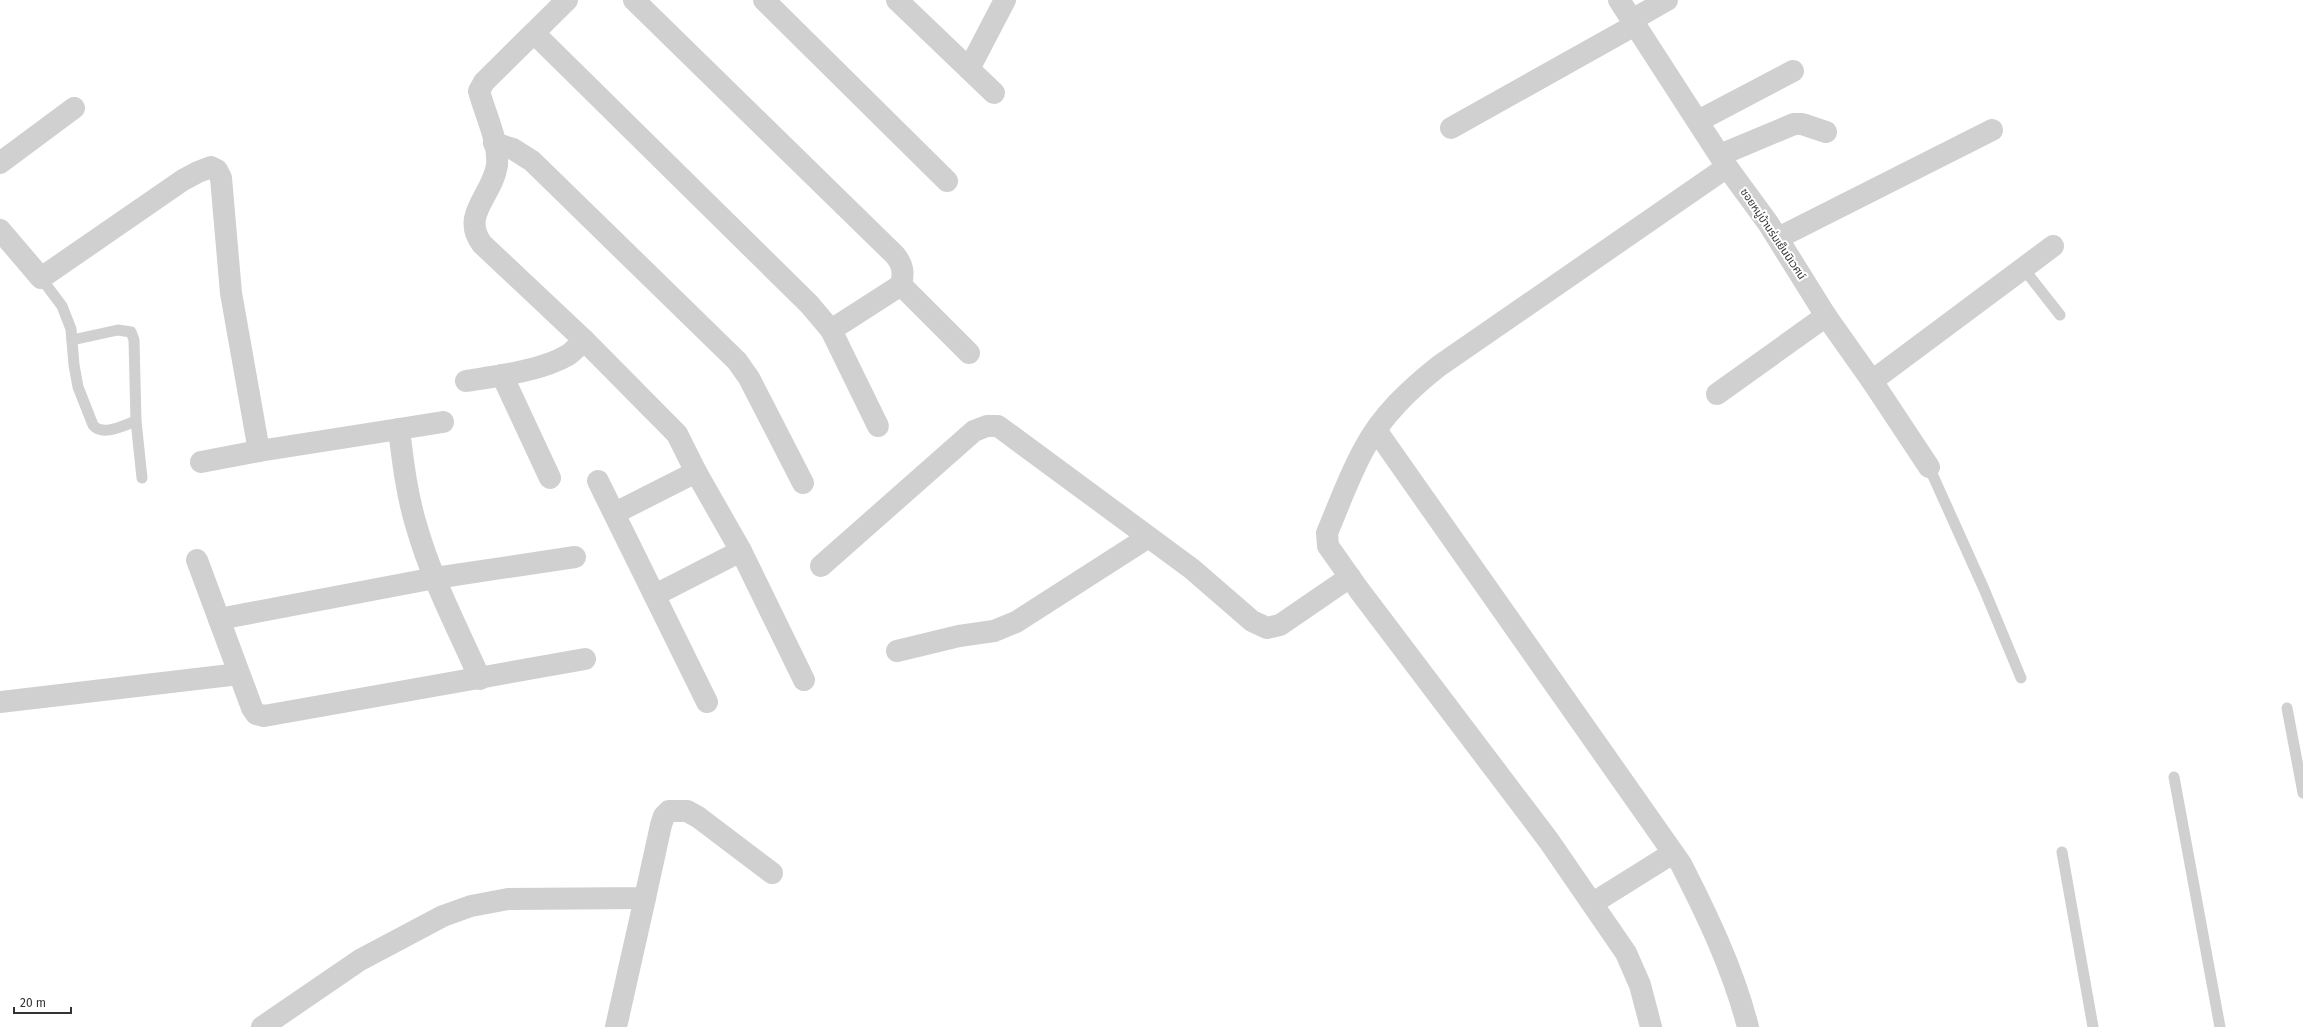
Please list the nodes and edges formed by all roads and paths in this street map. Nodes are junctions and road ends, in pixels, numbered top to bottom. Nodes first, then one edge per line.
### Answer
1 (567, 0) edge
2 (634, 0) edge
3 (764, 0) edge
4 (898, 0) edge
5 (1005, 0) edge
6 (1619, 0) edge
7 (1667, 0) edge
8 (1634, 22) junction
9 (534, 33) junction
10 (969, 69) junction
11 (1793, 71) dead end
12 (994, 93) dead end
13 (74, 108) dead end
14 (1698, 121) junction
15 (1451, 128) dead end
16 (1992, 130) dead end
17 (1826, 132) dead end
18 (494, 143) junction
19 (1724, 161) junction
20 (0, 163) edge
21 (947, 181) dead end
22 (0, 230) edge
23 (1778, 238) junction
24 (2053, 246) dead end
25 (2023, 268) junction
26 (41, 278) junction
27 (901, 285) junction
28 (2060, 315) dead end
29 (1826, 316) junction
30 (831, 330) junction
31 (72, 340) junction
32 (584, 340) junction
33 (969, 353) dead end
34 (502, 375) junction
35 (466, 381) dead end
36 (1872, 381) junction
37 (1717, 394) dead end
38 (136, 420) junction
39 (443, 422) dead end
40 (878, 426) dead end
41 (398, 430) junction
42 (1376, 430) junction
43 (259, 451) junction
44 (201, 462) dead end
45 (1929, 467) joint
46 (696, 472) junction
47 (142, 478) dead end
48 (550, 478) dead end
49 (598, 481) dead end
50 (803, 483) dead end
51 (615, 513) junction
52 (1147, 538) junction
53 (741, 551) junction
54 (575, 557) dead end
55 (197, 560) dead end
56 (821, 566) dead end
57 (1350, 577) junction
58 (435, 578) junction
59 (655, 595) junction
60 (219, 619) junction
61 (897, 652) dead end
62 (585, 659) dead end
63 (239, 674) junction
64 (2021, 678) dead end
65 (480, 679) junction
66 (804, 680) dead end
67 (0, 702) edge
68 (706, 702) dead end
69 (2287, 708) dead end
70 (2174, 777) dead end
71 (2303, 793) edge
72 (2062, 852) dead end
73 (1674, 853) junction
74 (772, 874) dead end
75 (645, 898) junction
76 (1593, 903) junction
77 (262, 1027) edge
78 (616, 1027) edge
79 (1652, 1027) edge
80 (1748, 1027) edge
81 (2093, 1027) edge
82 (2220, 1027) edge

1 - 9 street
2 - 27 street
3 - 21 street
4 - 10 street
5 - 10 street
6 - 8 street, ซอยหมู่บ้านร่มเย็นนิเวศน์
7 - 8 street
8 - 14 street, ซอยหมู่บ้านร่มเย็นนิเวศน์
8 - 15 street
9 - 18 street
9 - 30 street
10 - 12 street
11 - 14 street
13 - 20 street
14 - 19 street, ซอยหมู่บ้านร่มเย็นนิเวศน์
16 - 23 street
17 - 19 street
18 - 32 street
18 - 50 street
19 - 23 street, ซอยหมู่บ้านร่มเย็นนิเวศน์
19 - 42 street
22 - 26 street
23 - 29 street, ซอยหมู่บ้านร่มเย็นนิเวศน์
24 - 25 street
25 - 28 lane
25 - 36 street
26 - 31 lane
26 - 43 street
27 - 30 street
27 - 33 street
29 - 36 street, ซอยหมู่บ้านร่มเย็นนิเวศน์
29 - 37 street
30 - 40 street
31 - 38 lane
31 - 38 lane
32 - 34 street
32 - 46 street
34 - 35 street
34 - 48 street
36 - 45 street, ซอยหมู่บ้านร่มเย็นนิเวศน์
38 - 47 lane
39 - 41 street
41 - 43 street
41 - 58 street
42 - 57 street
42 - 73 street
43 - 44 street
45 - 64 lane
46 - 51 street
46 - 53 street
49 - 51 street
51 - 59 street
52 - 56 street
52 - 57 street
52 - 61 street
53 - 59 street
53 - 66 street
54 - 58 street
55 - 60 street
57 - 76 street
58 - 60 street
58 - 65 street
59 - 68 street
60 - 63 street
62 - 65 street
63 - 65 street
63 - 67 street
69 - 71 lane
70 - 82 lane
72 - 81 lane
73 - 76 street
73 - 80 street
74 - 75 street
75 - 77 street
75 - 78 street
76 - 79 street

